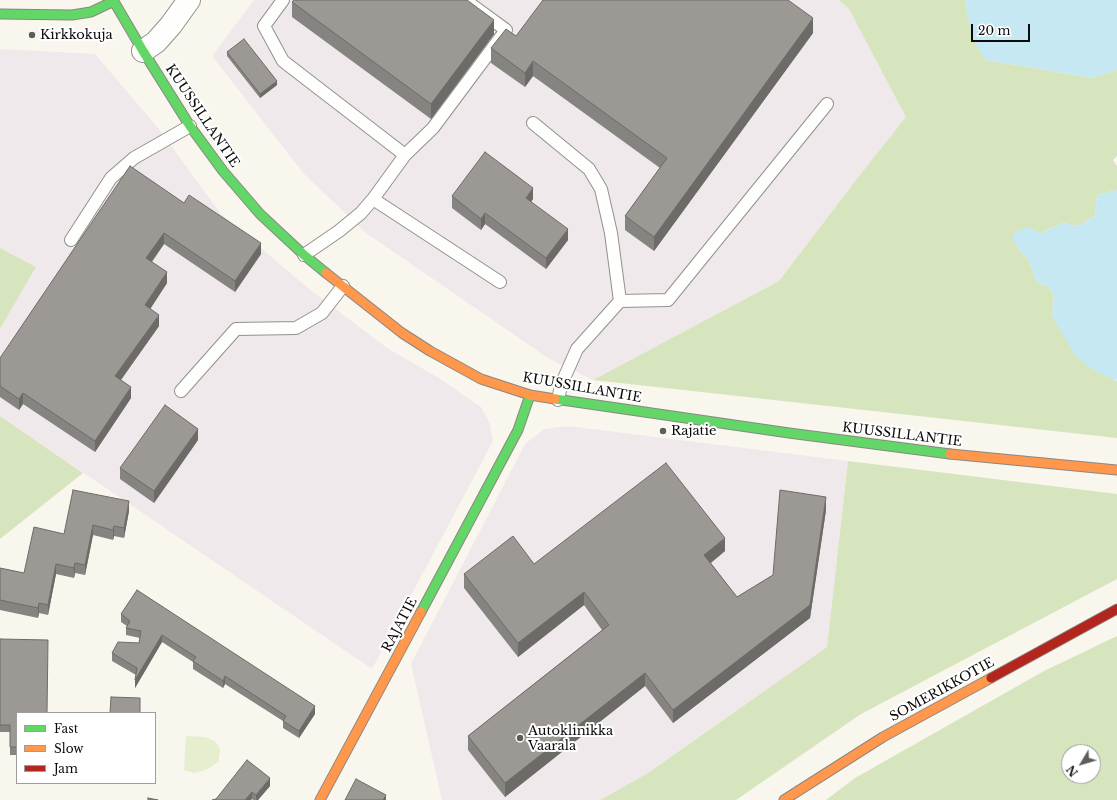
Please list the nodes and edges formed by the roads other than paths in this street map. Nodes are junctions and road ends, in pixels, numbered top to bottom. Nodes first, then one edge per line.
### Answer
1 (189, 0) edge
2 (283, 0) edge
3 (465, 0) edge
4 (113, 1) edge
5 (0, 14) edge
6 (143, 51) junction
7 (827, 104) dead end
8 (533, 123) dead end
9 (190, 126) junction
10 (405, 156) junction
11 (373, 199) junction
12 (71, 240) dead end
13 (304, 255) junction
14 (500, 282) dead end
15 (343, 286) junction
16 (620, 301) junction
17 (181, 391) dead end
18 (530, 395) junction
19 (558, 400) junction
20 (1117, 470) edge
21 (1117, 609) edge
22 (320, 800) edge
23 (784, 800) edge

1 - 6 street
2 - 10 lane
3 - 10 lane
4 - 5 main road
4 - 6 main road, KUUSSILLANTIE
6 - 9 main road, KUUSSILLANTIE
7 - 16 lane
8 - 16 lane
9 - 12 lane
9 - 13 main road, KUUSSILLANTIE
10 - 11 lane
11 - 13 lane
11 - 14 lane
13 - 15 main road, KUUSSILLANTIE
15 - 17 lane
15 - 18 main road, KUUSSILLANTIE
16 - 19 lane
18 - 19 main road, KUUSSILLANTIE
18 - 22 main road, RAJATIE
19 - 20 main road, KUUSSILLANTIE
21 - 23 main road, SOMERIKKOTIE

